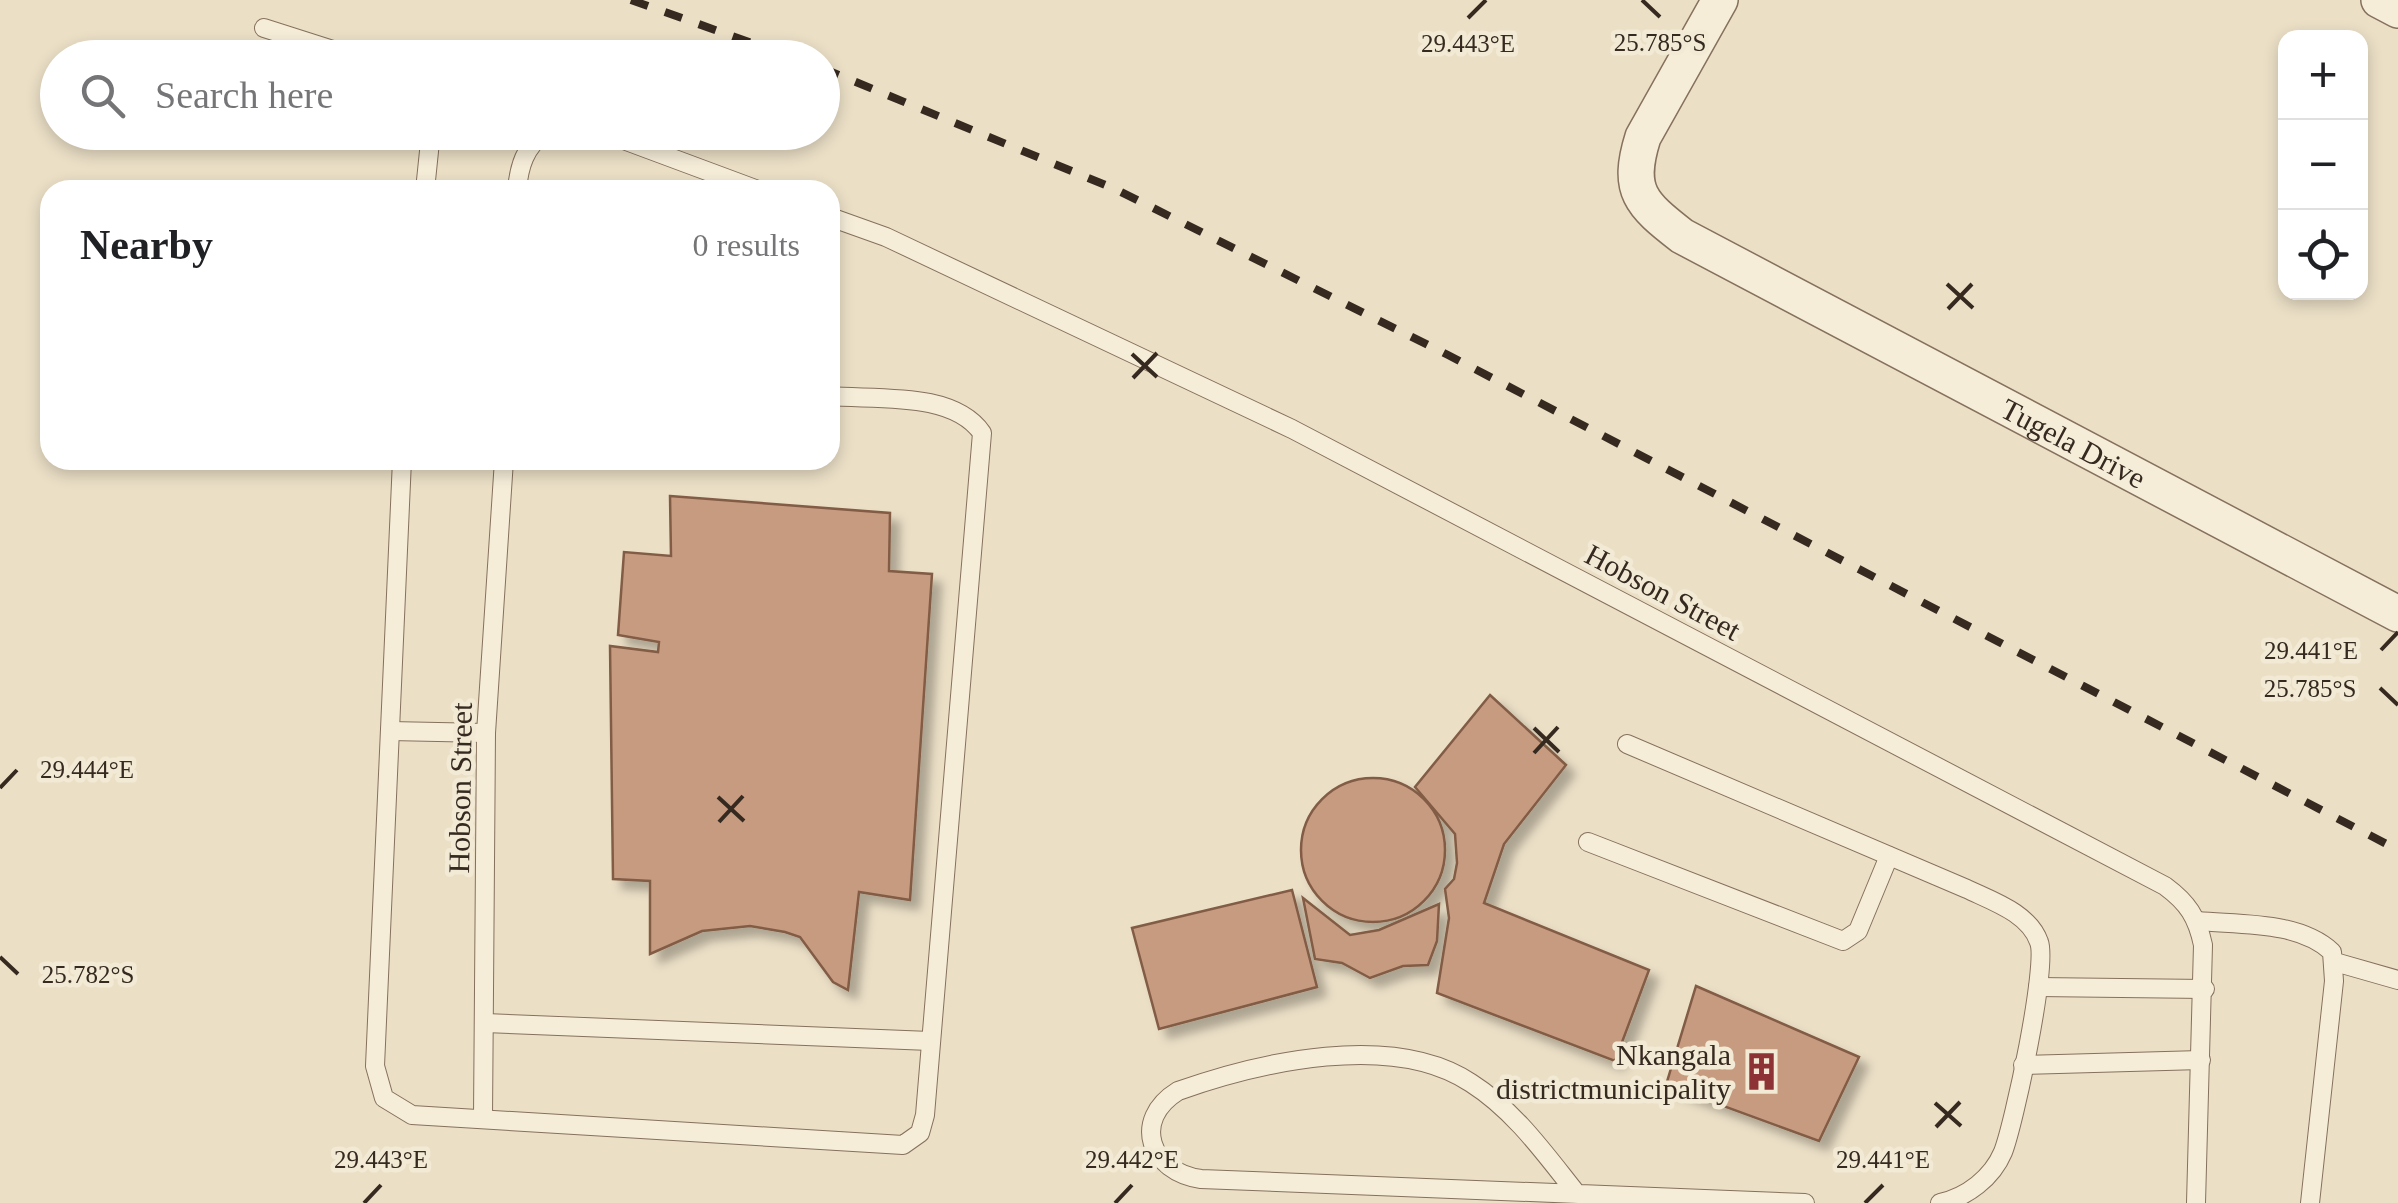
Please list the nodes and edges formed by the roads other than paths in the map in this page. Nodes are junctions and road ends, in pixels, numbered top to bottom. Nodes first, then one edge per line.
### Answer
1 (1720, 0) edge
2 (2379, 0) edge
3 (2398, 10) edge
4 (264, 28) dead end
5 (302, 40) edge
6 (429, 150) edge
7 (528, 150) edge
8 (650, 150) edge
9 (426, 180) edge
10 (518, 180) edge
11 (731, 180) edge
12 (840, 221) edge
13 (840, 397) edge
14 (402, 470) edge
15 (503, 470) edge
16 (2398, 614) edge
17 (390, 731) junction
18 (486, 732) junction
19 (1627, 744) dead end
20 (1588, 842) dead end
21 (1890, 856) junction
22 (2198, 920) junction
23 (2335, 962) junction
24 (2398, 980) edge
25 (2038, 987) junction
26 (2205, 990) junction
27 (485, 1023) junction
28 (930, 1041) junction
29 (2201, 1060) junction
30 (2023, 1065) junction
31 (484, 1117) junction
32 (1577, 1194) junction
33 (1805, 1203) edge
34 (1940, 1203) edge
35 (2196, 1203) edge
36 (2310, 1203) edge

1 - 16 street, Tugela Drive
2 - 3 street
4 - 5 lane
6 - 9 lane
7 - 10 lane
8 - 11 lane
12 - 22 lane, Hobson Street
13 - 28 lane
14 - 17 lane
15 - 18 lane, Hobson Street
17 - 18 lane
17 - 31 lane
18 - 27 lane, Hobson Street
19 - 21 lane
20 - 21 lane
21 - 25 lane
22 - 23 lane
22 - 26 lane
23 - 24 lane
23 - 36 lane
25 - 26 lane
25 - 30 lane
26 - 29 lane
27 - 28 lane
27 - 31 lane, Hobson Street
28 - 31 lane
29 - 30 lane
29 - 35 lane
30 - 34 lane
32 - 32 lane
32 - 33 lane

